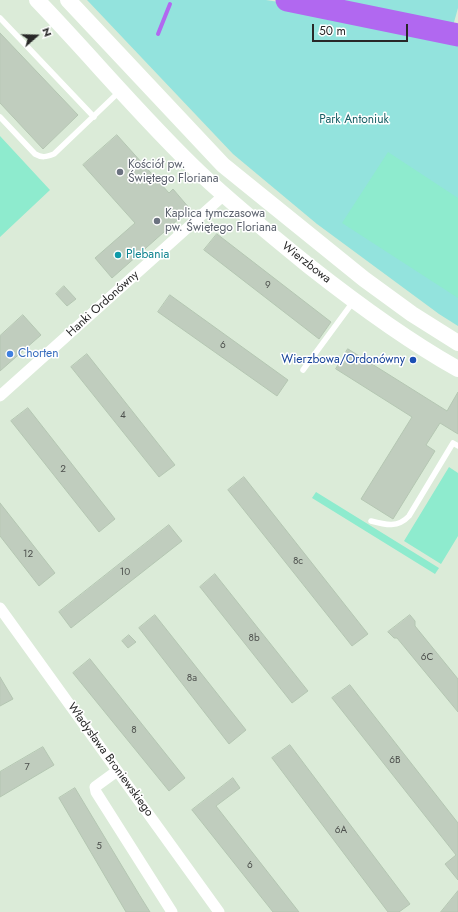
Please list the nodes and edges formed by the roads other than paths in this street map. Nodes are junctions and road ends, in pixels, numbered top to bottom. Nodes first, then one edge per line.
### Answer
1 (37, 0) edge
2 (68, 0) edge
3 (0, 18) edge
4 (120, 91) junction
5 (0, 117) edge
6 (94, 117) junction
7 (224, 195) junction
8 (376, 288) junction
9 (358, 302) junction
10 (458, 343) edge
11 (302, 370) dead end
12 (458, 370) edge
13 (0, 396) edge
14 (458, 446) edge
15 (371, 521) dead end
16 (0, 608) edge
17 (117, 771) junction
18 (172, 912) edge
19 (219, 912) edge

1 - 4 main road, Wierzbowa
2 - 8 main road, Wierzbowa
3 - 6 lane
4 - 6 lane
4 - 7 main road, Wierzbowa
5 - 6 lane
7 - 9 main road, Wierzbowa
7 - 13 street, Hanki Ordonówny
8 - 9 main road
8 - 10 main road, Wierzbowa
9 - 11 lane
9 - 12 main road, Wierzbowa
14 - 15 lane
16 - 17 street, Władysława Broniewskiego
17 - 18 street
17 - 19 street, Władysława Broniewskiego

